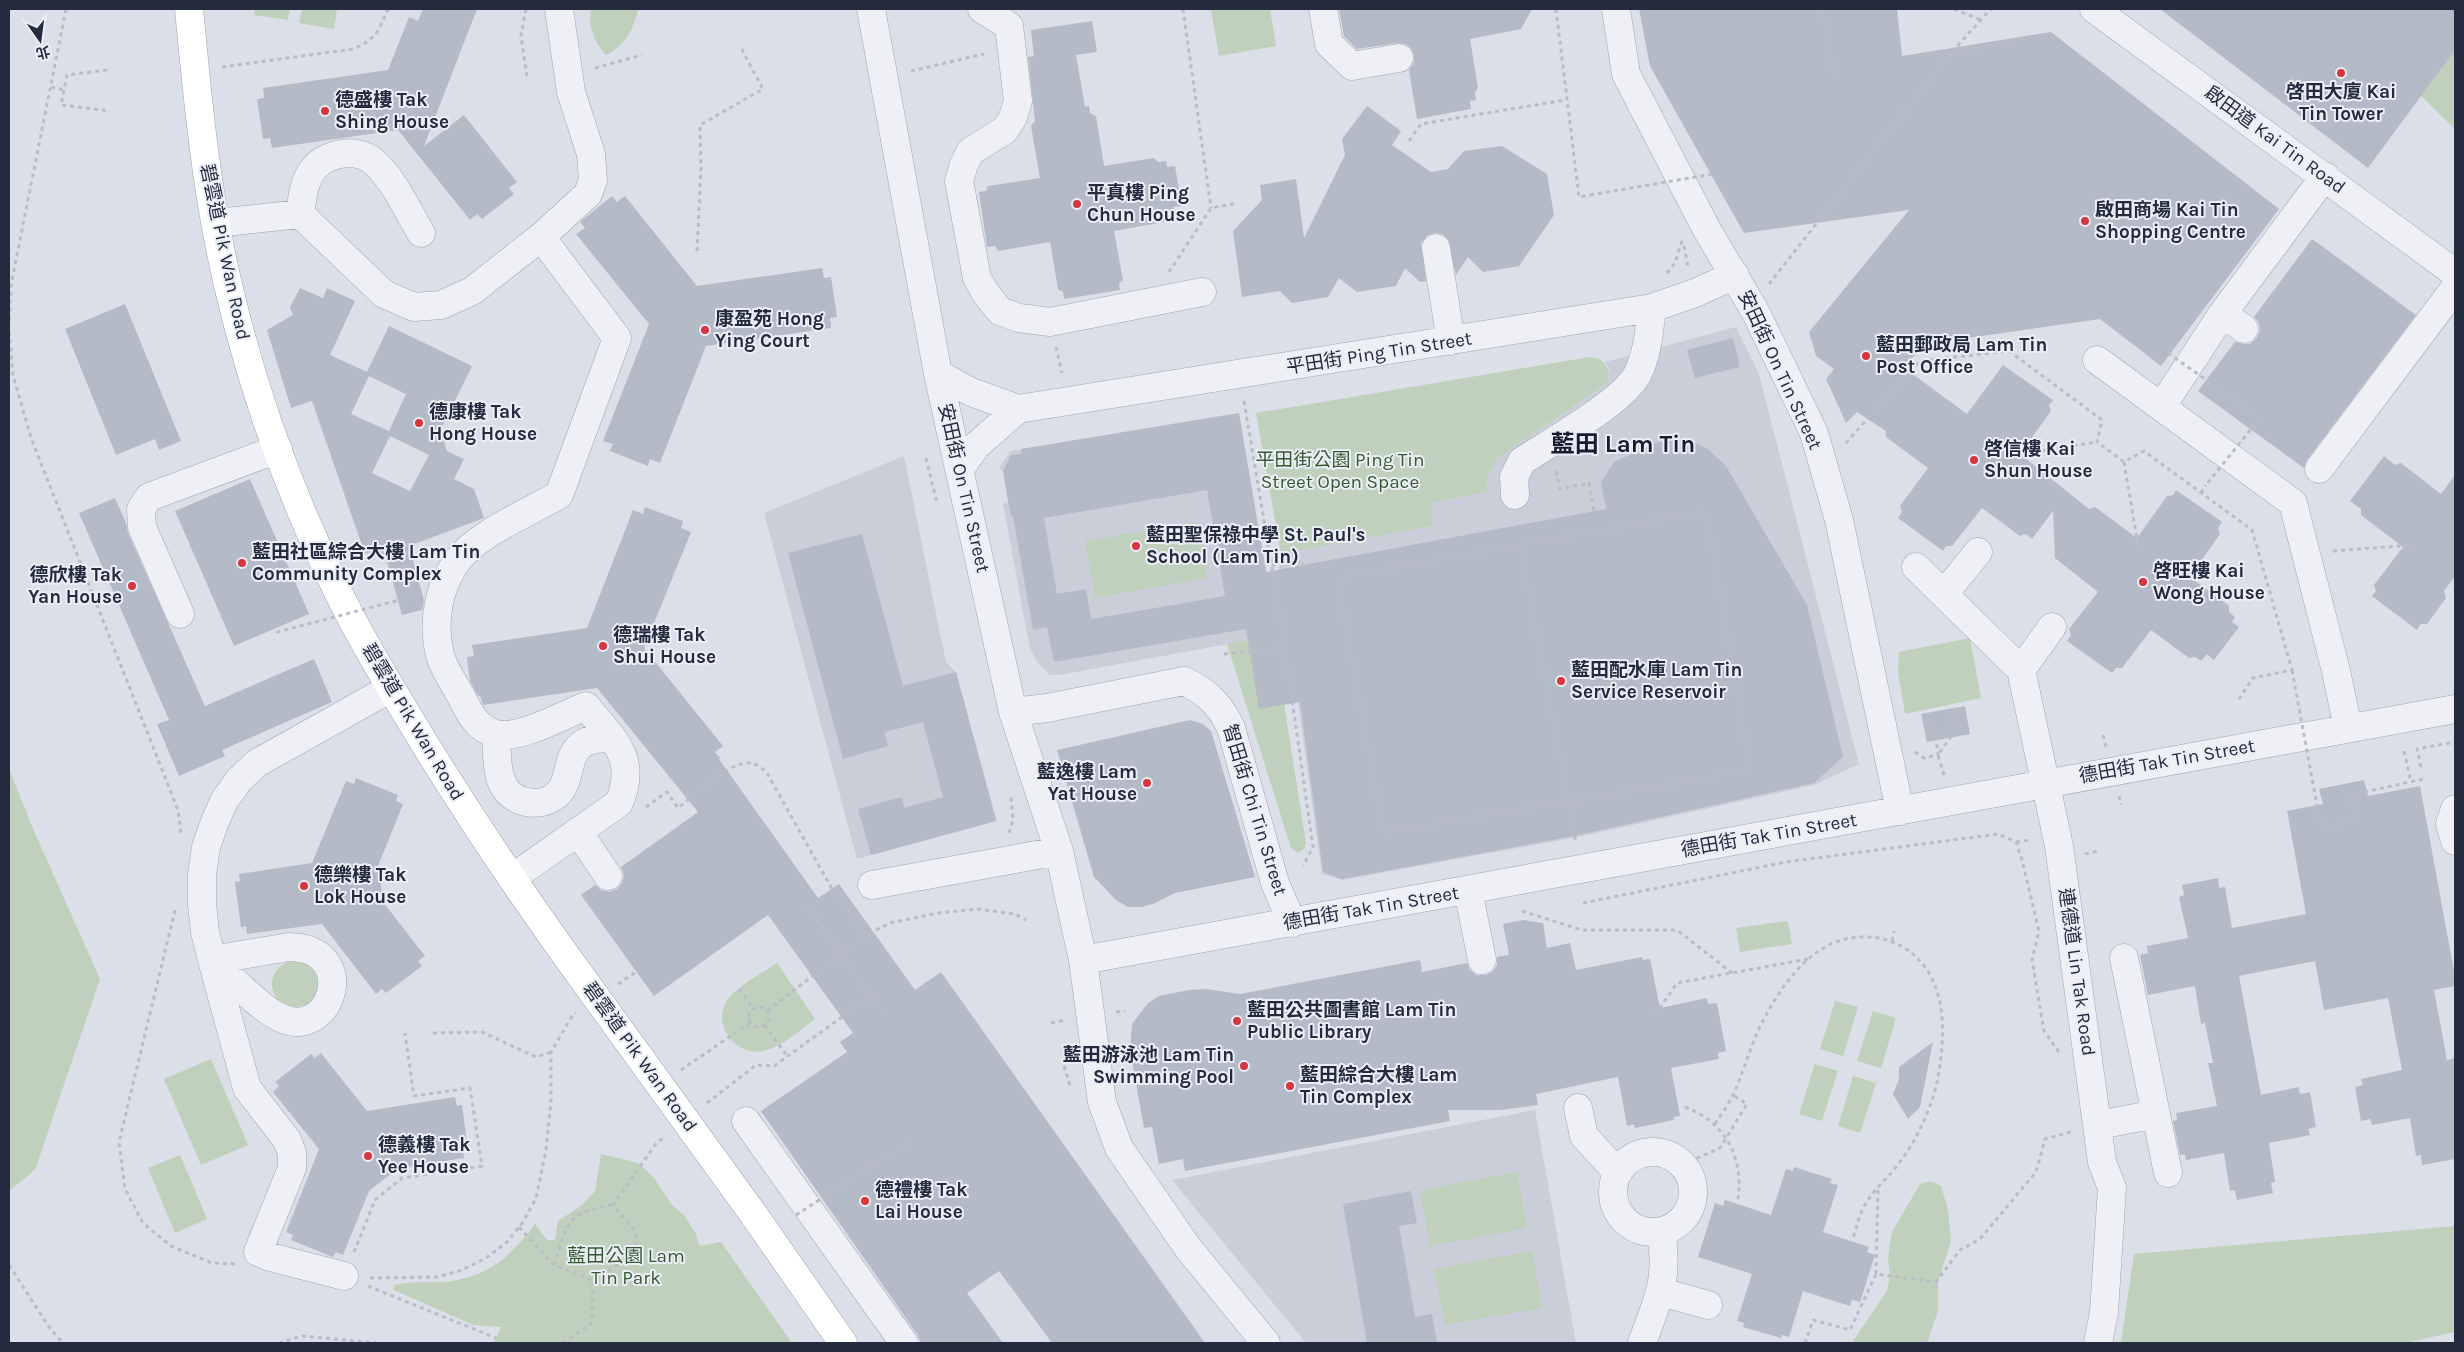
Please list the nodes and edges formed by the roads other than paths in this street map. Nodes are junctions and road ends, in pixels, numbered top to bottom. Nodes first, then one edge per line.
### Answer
1 (189, 9) edge
2 (559, 9) edge
3 (871, 9) edge
4 (982, 9) edge
5 (1323, 9) edge
6 (1616, 9) edge
7 (2094, 9) edge
8 (1399, 58) dead end
9 (2325, 176) junction
10 (300, 214) junction
11 (217, 223) junction
12 (421, 234) dead end
13 (541, 237) junction
14 (1436, 248) dead end
15 (2455, 273) edge
16 (1735, 275) junction
17 (2455, 288) edge
18 (1202, 292) dead end
19 (1652, 308) junction
20 (2223, 313) junction
21 (2244, 329) dead end
22 (1451, 341) junction
23 (2097, 360) dead end
24 (938, 374) junction
25 (2162, 406) junction
26 (1018, 409) junction
27 (278, 449) junction
28 (960, 469) junction
29 (2319, 469) dead end
30 (1516, 494) dead end
31 (1978, 552) dead end
32 (1916, 567) dead end
33 (1944, 594) junction
34 (180, 614) dead end
35 (2052, 627) dead end
36 (2021, 670) junction
37 (391, 688) junction
38 (2455, 709) edge
39 (1013, 712) junction
40 (2348, 728) junction
41 (496, 734) junction
42 (611, 738) junction
43 (2044, 783) junction
44 (2455, 809) edge
45 (1900, 812) junction
46 (2455, 840) edge
47 (585, 842) junction
48 (1059, 851) junction
49 (608, 876) dead end
50 (512, 878) junction
51 (872, 885) dead end
52 (1468, 890) junction
53 (1292, 922) junction
54 (2124, 958) dead end
55 (1083, 960) junction
56 (1482, 960) dead end
57 (1578, 1108) dead end
58 (2156, 1114) junction
59 (746, 1121) dead end
60 (2086, 1128) junction
61 (2102, 1162) junction
62 (1618, 1173) junction
63 (2168, 1173) dead end
64 (1661, 1232) junction
65 (344, 1276) road end
66 (1661, 1292) junction
67 (1708, 1305) dead end
68 (837, 1341) edge
69 (904, 1343) edge
70 (1266, 1343) edge
71 (1642, 1343) edge
72 (2079, 1343) edge
73 (2098, 1343) edge

1 - 11 main road, 碧雲道 Pik Wan Road
2 - 13 street
3 - 24 street, 安田街 On Tin Street
4 - 18 street
5 - 8 street
6 - 16 street, 安田街 On Tin Street
7 - 9 street, 啟田道 Kai Tin Road
9 - 15 street, 啟田道 Kai Tin Road
9 - 20 street
10 - 11 street
10 - 12 street
10 - 13 street
11 - 27 main road, 碧雲道 Pik Wan Road
13 - 41 street
14 - 22 street
16 - 19 street, 平田街 Ping Tin Street
16 - 45 street, 安田街 On Tin Street
17 - 29 street
19 - 22 street, 平田街 Ping Tin Street
19 - 30 street
20 - 21 street
20 - 25 street
22 - 26 street, 平田街 Ping Tin Street
23 - 25 street
24 - 26 street, 平田街 Ping Tin Street
24 - 28 street, 安田街 On Tin Street
25 - 40 street
26 - 28 street
27 - 34 street
27 - 37 main road, 碧雲道 Pik Wan Road
28 - 39 street, 安田街 On Tin Street
31 - 33 street
32 - 33 street
33 - 36 street
35 - 36 street
36 - 43 street, 連德道 Lin Tak Road
37 - 50 main road, 碧雲道 Pik Wan Road
37 - 65 street
38 - 40 street, 德田街 Tak Tin Street
39 - 48 street, 安田街 On Tin Street
39 - 53 street, 智田街 Chi Tin Street
40 - 43 street, 德田街 Tak Tin Street
41 - 42 street
41 - 42 street
42 - 47 street
43 - 45 street, 德田街 Tak Tin Street
43 - 60 street, 連德道 Lin Tak Road
44 - 46 street
45 - 52 street, 德田街 Tak Tin Street
47 - 49 street
47 - 50 street
48 - 51 street
48 - 55 street, 安田街 On Tin Street
50 - 68 main road, 碧雲道 Pik Wan Road, bridge
52 - 53 street, 德田街 Tak Tin Street
52 - 56 street
53 - 55 street, 德田街 Tak Tin Street
54 - 58 street
55 - 70 street, 安田街 On Tin Street
57 - 62 street
58 - 60 street
58 - 63 street
59 - 69 street
60 - 61 street, 連德道 Lin Tak Road
61 - 72 street, 連德道 Lin Tak Road
61 - 73 street, 連德道 Lin Tak Road
62 - 64 street
62 - 64 street
64 - 66 street
66 - 67 street
66 - 71 street

